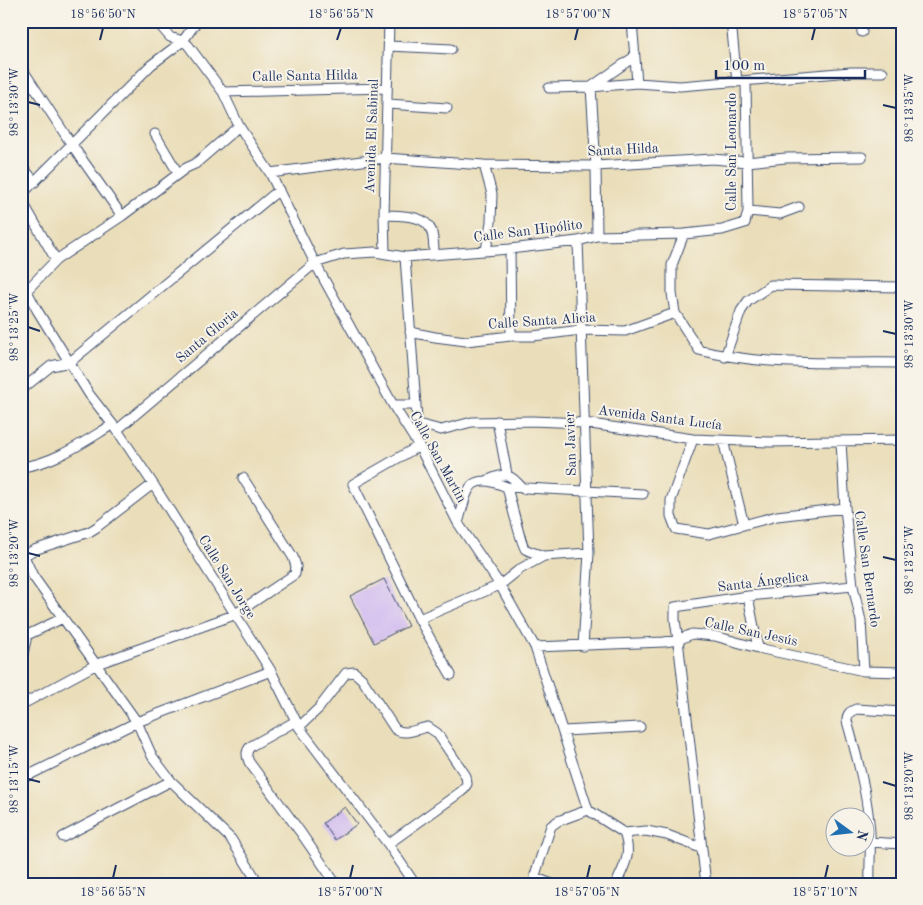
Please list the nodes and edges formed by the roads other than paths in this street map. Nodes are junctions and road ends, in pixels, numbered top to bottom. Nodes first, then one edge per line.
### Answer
1 (156, 21) edge
2 (197, 21) edge
3 (389, 21) edge
4 (632, 21) edge
5 (731, 21) edge
6 (861, 21) edge
7 (862, 32) dead end
8 (183, 41) junction
9 (389, 46) junction
10 (451, 49) dead end
11 (634, 57) junction
12 (21, 67) edge
13 (883, 72) dead end
14 (741, 82) junction
15 (636, 83) junction
16 (592, 87) junction
17 (387, 88) junction
18 (549, 88) dead end
19 (223, 92) junction
20 (388, 104) junction
21 (447, 108) dead end
22 (239, 126) junction
23 (155, 134) dead end
24 (72, 145) junction
25 (862, 156) dead end
26 (385, 158) junction
27 (748, 162) junction
28 (21, 165) edge
29 (484, 166) junction
30 (596, 166) junction
31 (270, 172) junction
32 (178, 173) junction
33 (34, 182) junction
34 (278, 190) junction
35 (21, 195) edge
36 (21, 199) edge
37 (799, 207) dead end
38 (748, 211) junction
39 (384, 215) junction
40 (122, 216) junction
41 (745, 223) joint
42 (684, 234) junction
43 (597, 236) junction
44 (578, 241) junction
45 (510, 249) junction
46 (486, 250) junction
47 (385, 252) junction
48 (434, 255) junction
49 (405, 257) junction
50 (56, 260) junction
51 (315, 263) junction
52 (21, 280) edge
53 (902, 287) edge
54 (27, 290) junction
55 (675, 313) junction
56 (581, 330) junction
57 (410, 332) junction
58 (512, 336) junction
59 (725, 357) junction
60 (70, 362) junction
61 (902, 363) edge
62 (21, 390) edge
63 (393, 405) junction
64 (416, 405) junction
65 (496, 421) junction
66 (584, 423) junction
67 (418, 424) junction
68 (114, 428) junction
69 (693, 439) junction
70 (723, 440) junction
71 (902, 440) edge
72 (841, 442) junction
73 (419, 446) junction
74 (21, 466) edge
75 (507, 474) junction
76 (243, 478) dead end
77 (488, 480) junction
78 (153, 484) junction
79 (507, 488) junction
80 (523, 489) junction
81 (587, 492) junction
82 (644, 494) dead end
83 (845, 508) junction
84 (458, 523) junction
85 (744, 525) junction
86 (588, 553) junction
87 (544, 556) junction
88 (23, 557) edge
89 (500, 585) junction
90 (853, 586) junction
91 (748, 596) junction
92 (234, 615) junction
93 (63, 618) junction
94 (419, 619) junction
95 (24, 636) edge
96 (678, 640) junction
97 (582, 646) junction
98 (535, 647) junction
99 (758, 648) junction
100 (21, 663) edge
101 (97, 664) junction
102 (271, 671) junction
103 (864, 671) junction
104 (902, 672) edge
105 (451, 675) dead end
106 (21, 682) edge
107 (22, 705) edge
108 (902, 712) edge
109 (137, 722) junction
110 (297, 724) junction
111 (640, 727) dead end
112 (562, 731) junction
113 (21, 779) edge
114 (171, 781) junction
115 (867, 808) edge
116 (588, 810) junction
117 (624, 833) junction
118 (63, 837) dead end
119 (876, 842) edge
120 (388, 844) junction
121 (902, 844) edge
122 (701, 848) junction
123 (870, 858) edge
124 (259, 884) edge
125 (336, 884) edge
126 (415, 884) edge
127 (552, 884) edge
128 (616, 884) edge
129 (706, 884) edge
130 (870, 884) edge

1 - 8 street
2 - 8 street
3 - 9 street, Avenida El Sabinal
4 - 11 street
5 - 14 street, Calle San Leonardo
6 - 7 street
8 - 19 street, Calle San Martin
8 - 24 street
9 - 10 street
9 - 17 street, Avenida El Sabinal
11 - 15 street
11 - 16 street
12 - 24 street
13 - 14 street
14 - 15 street
14 - 27 street, Calle San Leonardo
15 - 16 street
16 - 18 street
16 - 30 street
17 - 19 street, Calle Santa Hilda
17 - 20 street, Avenida El Sabinal
19 - 22 street, Calle San Martin
20 - 21 street
20 - 26 street, Avenida El Sabinal
22 - 31 street, Calle San Martin
22 - 32 street
23 - 32 street
24 - 33 street
24 - 40 street
25 - 27 street, Santa Hilda
26 - 29 street, Santa Hilda
26 - 31 street, Santa Hilda
26 - 39 street, Avenida El Sabinal
27 - 30 street, Santa Hilda
27 - 38 street, Calle San Leonardo
28 - 33 street
29 - 30 street, Santa Hilda
29 - 46 street
30 - 43 street
31 - 34 street, Calle San Martin
32 - 40 street
33 - 35 street
34 - 51 street, Calle San Martin
34 - 60 street
36 - 50 street
37 - 38 street
38 - 41 street, Calle San Leonardo
39 - 47 street, Avenida El Sabinal
39 - 48 street
40 - 50 street
41 - 42 street, Calle San Hipólito
42 - 43 street, Calle San Hipólito
42 - 55 street
43 - 44 street, Calle San Hipólito
44 - 45 street, Calle San Hipólito
44 - 56 street, San Javier
45 - 46 street, Calle San Hipólito
45 - 58 street
46 - 48 street, Calle San Hipólito
47 - 49 street, Calle San Hipólito
47 - 51 street, Calle San Hipólito
48 - 49 street, Calle San Hipólito
49 - 57 street
50 - 54 street
51 - 63 street, Calle San Martin
51 - 68 street, Santa Gloria
52 - 54 street, Calle San Jorge
53 - 59 street
54 - 60 street, Calle San Jorge
55 - 56 street, Calle Santa Alicia
55 - 59 street
56 - 58 street, Calle Santa Alicia
56 - 66 street, San Javier
57 - 58 street, Calle Santa Alicia
57 - 64 street
59 - 61 street
60 - 62 street
60 - 68 street, Calle San Jorge
63 - 64 street
63 - 73 street, Calle San Martin
64 - 67 street
65 - 66 street, Avenida Santa Lucía
65 - 67 street, Avenida Santa Lucía
65 - 75 street
66 - 69 street, Avenida Santa Lucía
66 - 81 street, San Javier
67 - 73 street
68 - 74 street, Santa Gloria
68 - 78 street, Calle San Jorge
69 - 70 street, Avenida Santa Lucía
69 - 85 street
70 - 72 street, Avenida Santa Lucía
70 - 85 street
71 - 72 street, Avenida Santa Lucía
72 - 83 street, Calle San Bernardo
73 - 84 street, Calle San Martin
73 - 94 street
75 - 77 street
75 - 80 street
76 - 92 street
77 - 79 street
77 - 84 street
78 - 88 street
78 - 92 street, Calle San Jorge
79 - 80 street
79 - 87 street
80 - 81 street
81 - 82 street
81 - 86 street, San Javier
83 - 85 street
83 - 90 street, Calle San Bernardo
84 - 89 street, Calle San Martin
86 - 87 street
86 - 97 street, San Javier
87 - 89 street
88 - 93 street
89 - 94 street
89 - 98 street, Calle San Martin
90 - 91 street, Santa Ángelica
90 - 103 street, Calle San Bernardo
91 - 96 street, Santa Ángelica
91 - 99 street
92 - 101 street
92 - 102 street, Calle San Jorge
93 - 95 street
93 - 101 street
94 - 105 street
95 - 100 street
96 - 97 street, Calle San Jesús
96 - 99 street, Calle San Jesús
96 - 122 street
97 - 98 street, Calle San Jesús
98 - 112 street, Calle San Martin
99 - 103 street, Calle San Jesús
101 - 107 street
101 - 109 street
102 - 109 street
102 - 110 street, Calle San Jorge
103 - 104 street, Calle San Jesús
106 - 107 street
108 - 115 street
109 - 113 street
109 - 114 street
110 - 120 street, Calle San Jorge
110 - 120 street
110 - 125 street
111 - 112 street
112 - 116 street, Calle San Martin
114 - 118 street
114 - 124 street
116 - 117 street
116 - 127 street
117 - 122 street
117 - 128 street
119 - 121 street
120 - 126 street, Calle San Jorge
122 - 129 street
123 - 130 street

